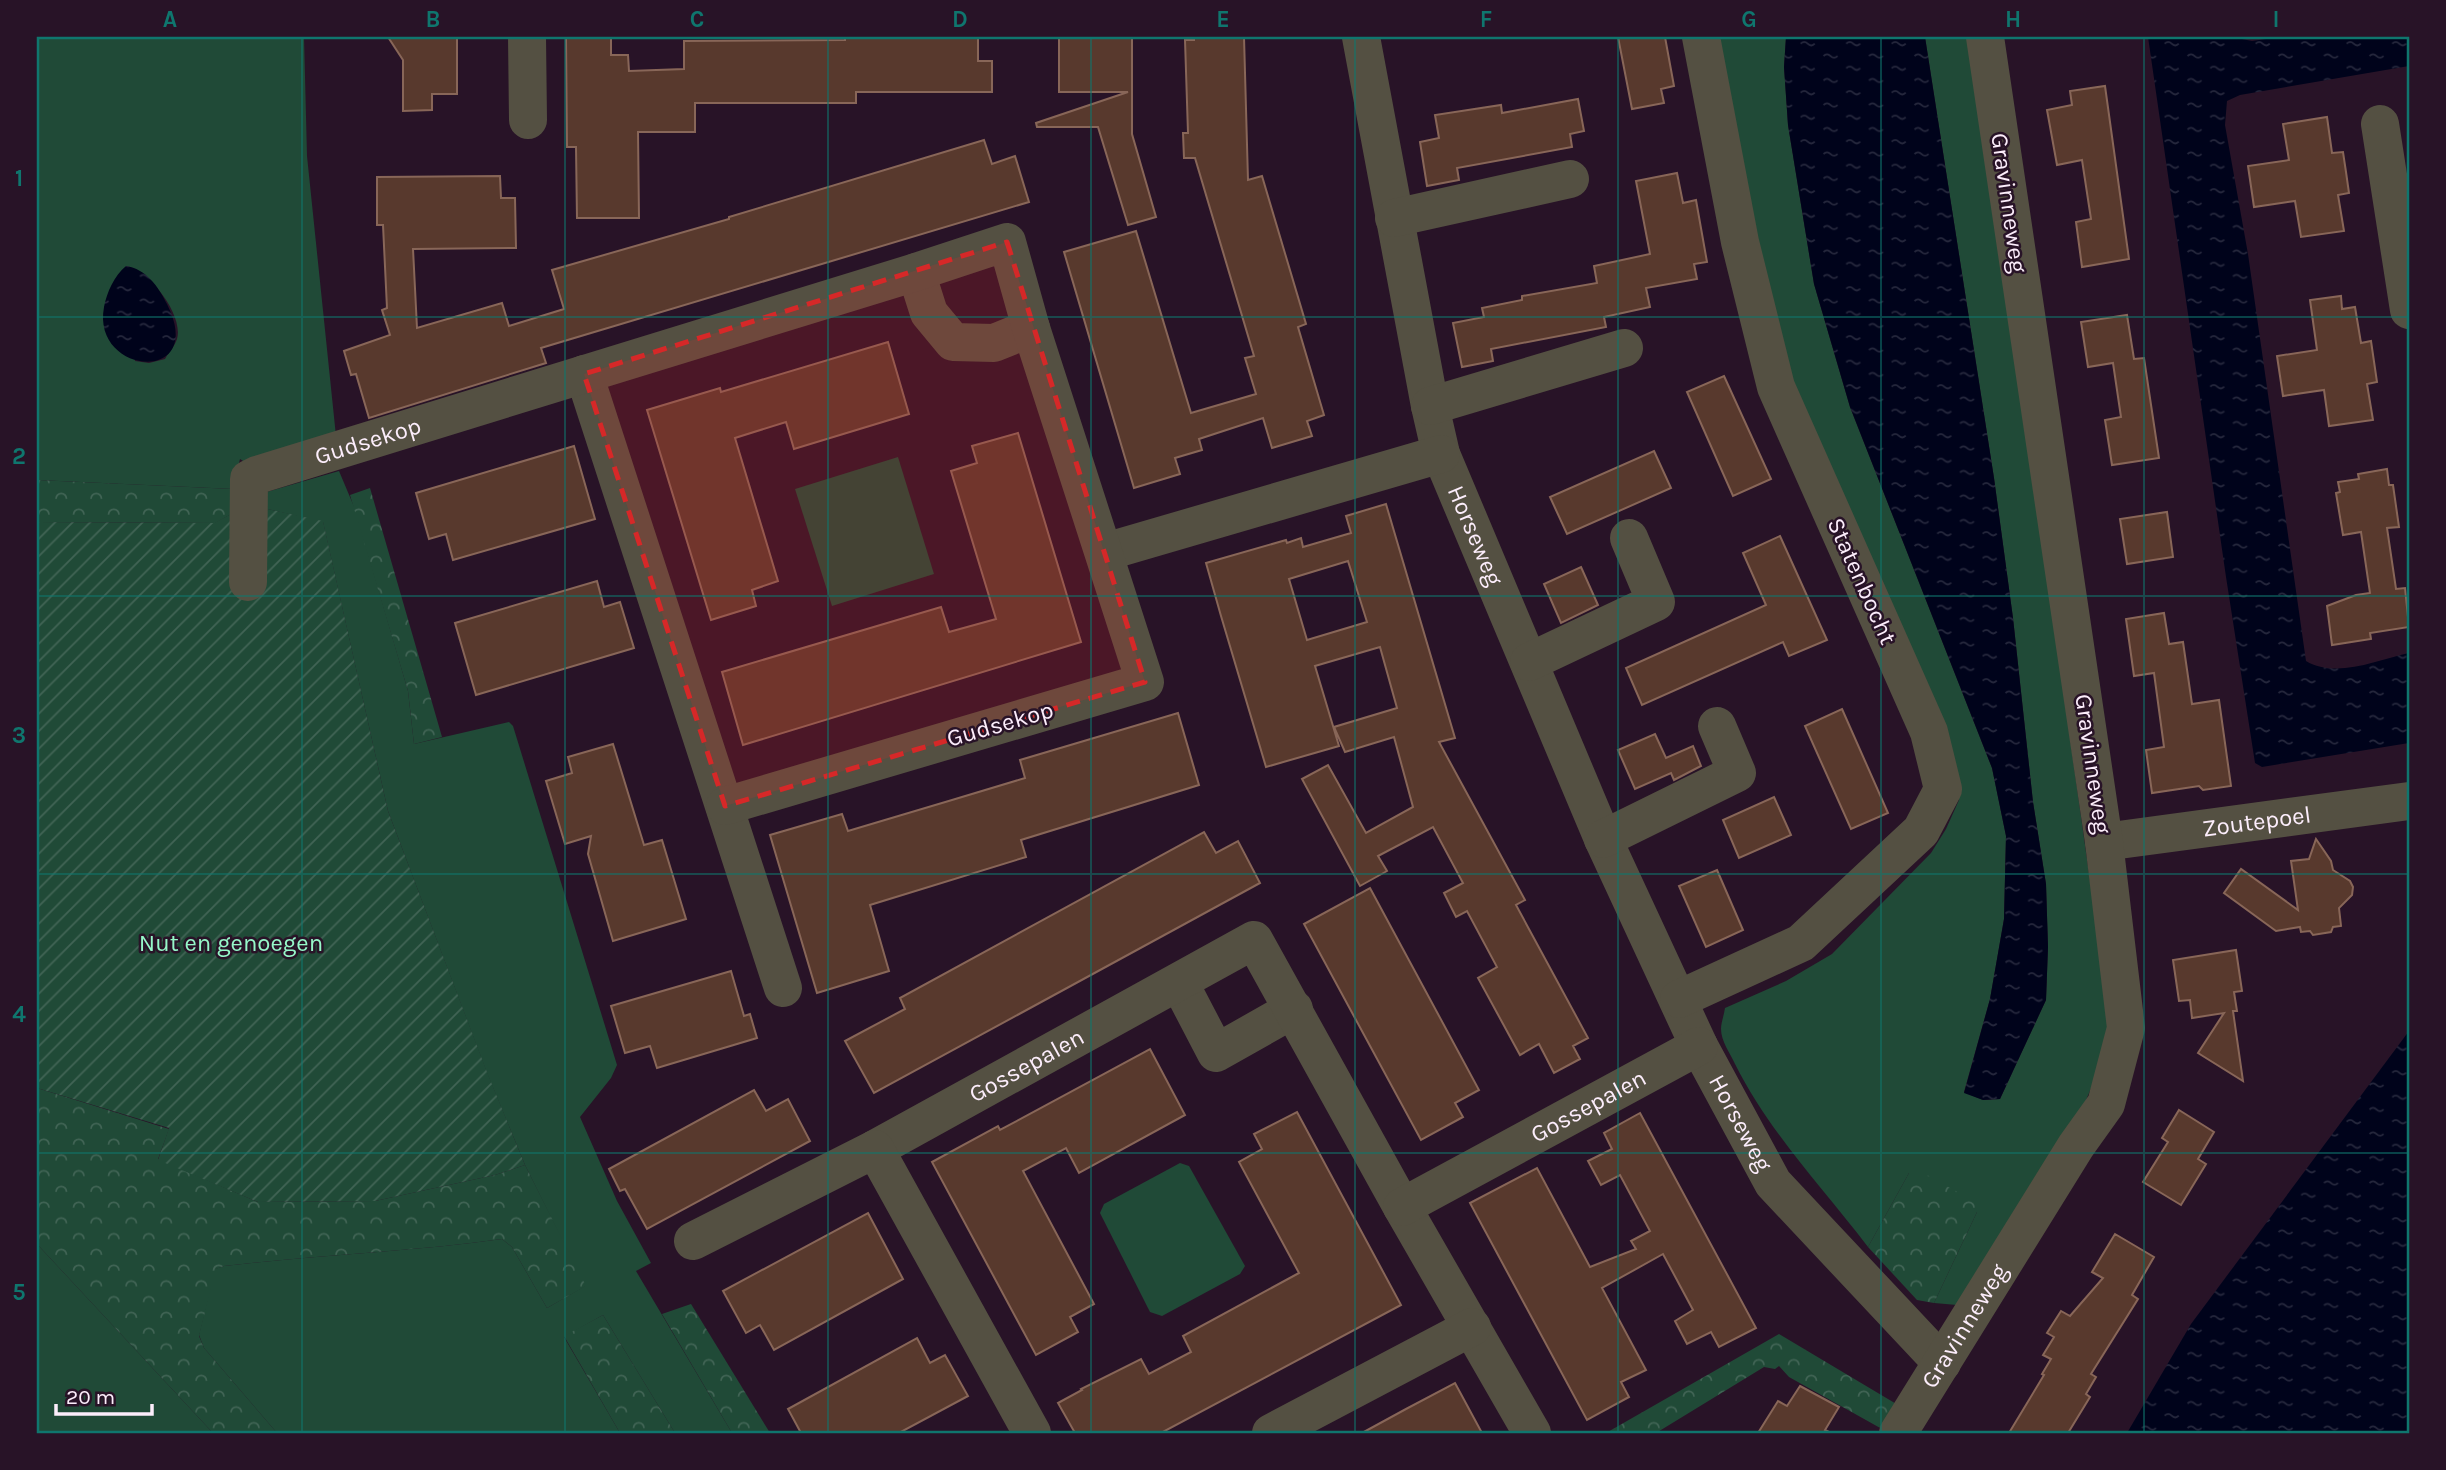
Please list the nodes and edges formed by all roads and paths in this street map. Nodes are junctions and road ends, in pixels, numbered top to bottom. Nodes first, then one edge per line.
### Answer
1 (527, 37) edge
2 (1361, 37) edge
3 (1701, 37) edge
4 (1985, 37) edge
5 (527, 120) dead end
6 (2381, 124) dead end
7 (1570, 180) dead end
8 (1394, 219) junction
9 (916, 272) junction
10 (2409, 310) edge
11 (1031, 328) junction
12 (1624, 348) dead end
13 (584, 374) junction
14 (1430, 406) junction
15 (1441, 454) junction
16 (1629, 538) dead end
17 (1105, 552) junction
18 (248, 582) dead end
19 (1529, 662) junction
20 (1717, 726) dead end
21 (2409, 801) edge
22 (725, 806) junction
23 (1603, 839) junction
24 (2104, 842) junction
25 (1179, 982) junction
26 (783, 988) dead end
27 (1679, 999) junction
28 (1294, 1009) junction
29 (1699, 1046) junction
30 (875, 1149) junction
31 (1402, 1207) junction
32 (693, 1241) dead end
33 (1472, 1327) junction
34 (1942, 1363) junction
35 (1032, 1433) edge
36 (1271, 1433) edge
37 (1532, 1433) edge
38 (1898, 1433) edge

1 - 5 street
2 - 8 street, Horseweg
3 - 27 street, Statenbocht
4 - 24 street, Gravinneweg
6 - 10 street
7 - 8 street
8 - 14 street, Horseweg
9 - 11 street
9 - 11 street, Gudsekop
9 - 13 street, Gudsekop
11 - 17 street, Gudsekop
12 - 14 street
13 - 18 street, Gudsekop
13 - 22 street
14 - 15 street, Horseweg
15 - 17 street
15 - 19 street, Horseweg
16 - 19 street
17 - 22 street, Gudsekop
19 - 23 street, Horseweg
20 - 23 street
21 - 24 street, Zoutepoel
22 - 26 street
23 - 27 street, Horseweg
24 - 34 street, Gravinneweg
25 - 28 street, Gossepalen
25 - 28 street
25 - 30 street, Gossepalen
27 - 29 street, Horseweg
28 - 31 street, Gossepalen
29 - 31 street, Gossepalen
29 - 34 street, Horseweg
30 - 32 street, Gossepalen
30 - 35 street
31 - 33 street, Gossepalen
33 - 36 street
33 - 37 street, Gossepalen
34 - 38 street, Gravinneweg

